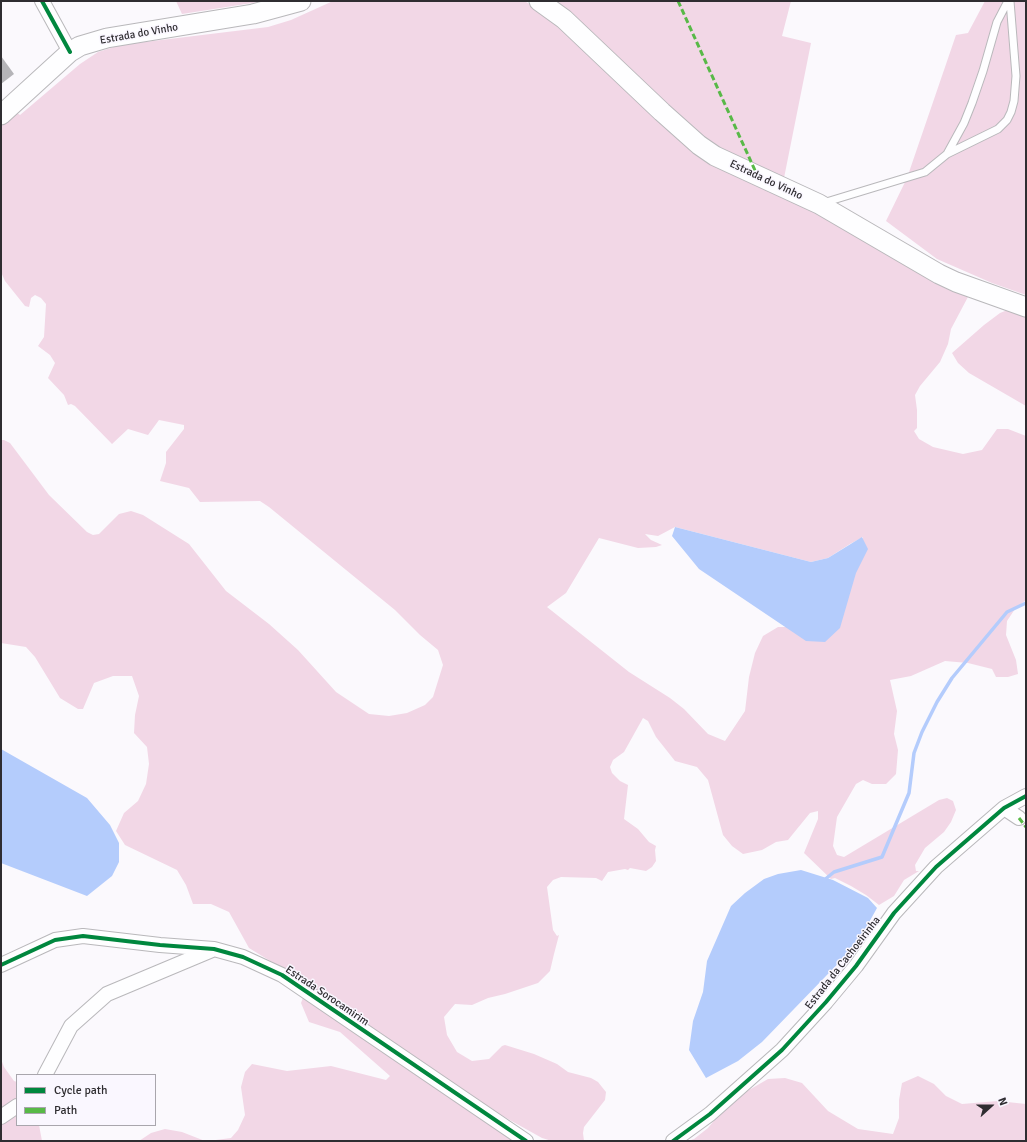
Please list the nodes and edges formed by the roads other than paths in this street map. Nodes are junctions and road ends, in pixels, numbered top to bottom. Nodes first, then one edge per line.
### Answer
1 (42, 1) edge
2 (301, 1) edge
3 (539, 1) edge
4 (1009, 1) edge
5 (70, 52) junction
6 (1, 115) edge
7 (947, 154) junction
8 (818, 204) junction
9 (1026, 308) edge
10 (1026, 796) edge
11 (1004, 808) junction
12 (1019, 818) dead end
13 (214, 949) junction
14 (1, 965) edge
15 (45, 1074) edge
16 (16, 1107) edge
17 (1, 1117) edge
18 (526, 1141) edge
19 (673, 1141) edge

1 - 5 street
2 - 5 main road, Estrada do Vinho
3 - 8 main road, Estrada do Vinho
4 - 7 lane
4 - 7 lane
5 - 6 main road, Estrada do Vinho
7 - 8 lane
8 - 9 main road, Estrada do Vinho
10 - 11 street, Estrada da Cachoeirinha
11 - 12 street
11 - 19 street, Estrada da Cachoeirinha
13 - 14 street, Estrada Sorocamirim
13 - 15 street
13 - 18 street, Estrada Sorocamirim
16 - 17 street

